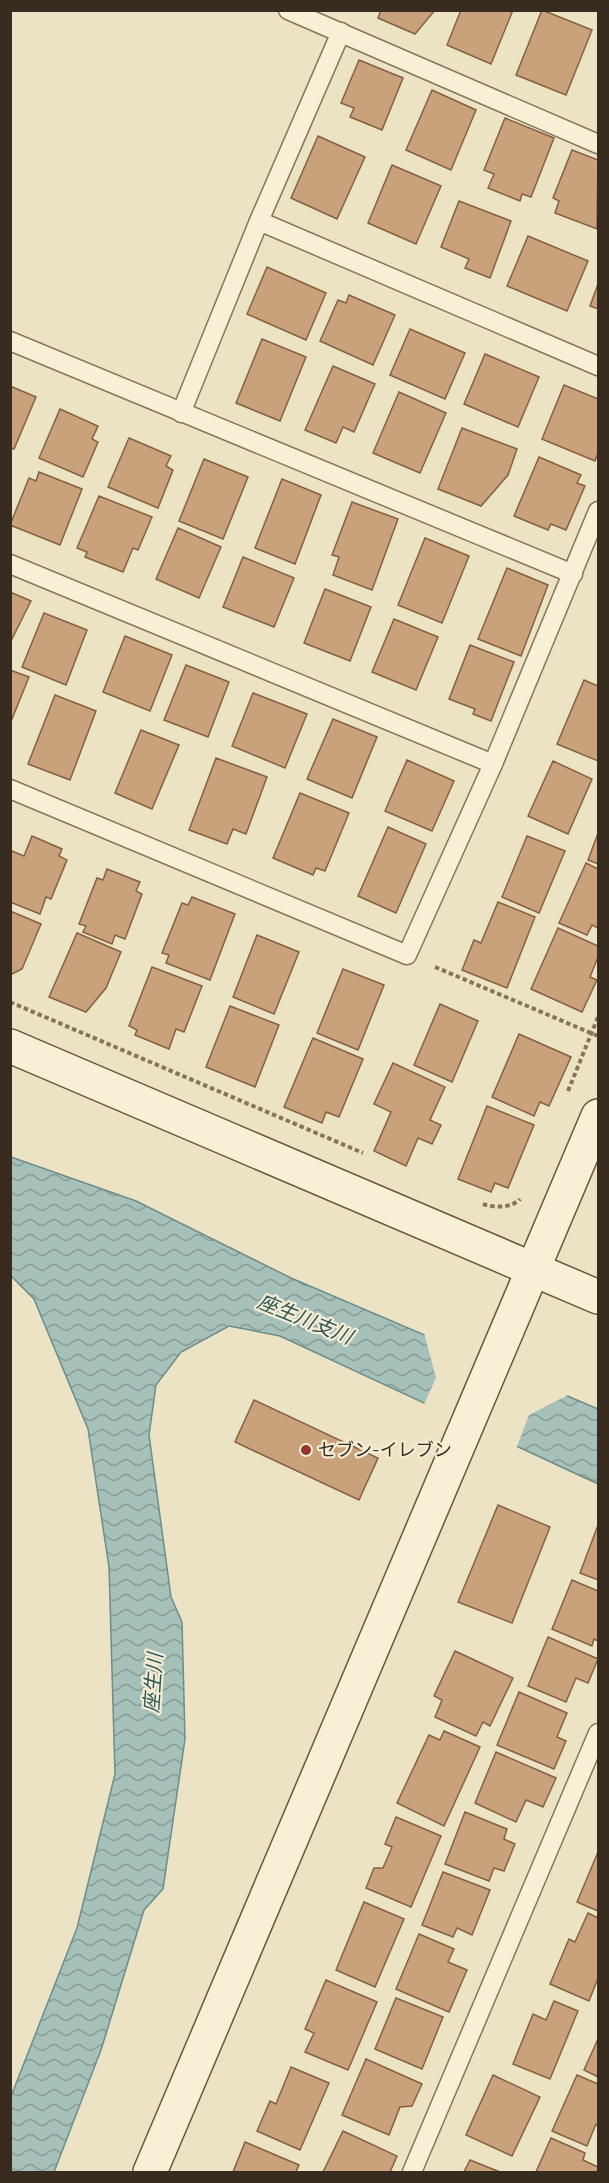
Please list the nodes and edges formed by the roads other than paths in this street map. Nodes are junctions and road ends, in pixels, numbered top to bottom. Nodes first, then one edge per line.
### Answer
1 (288, 10) edge
2 (341, 32) junction
3 (598, 144) edge
4 (259, 221) junction
5 (10, 341) edge
6 (598, 366) edge
7 (181, 413) junction
8 (598, 511) edge
9 (10, 564) edge
10 (573, 574) junction
11 (493, 764) junction
12 (10, 789) edge
13 (10, 1046) edge
14 (598, 1116) edge
15 (533, 1270) junction
16 (598, 1297) edge
17 (598, 1733) edge
18 (150, 2172) edge
19 (412, 2172) edge

1 - 2 lane
2 - 3 lane
2 - 4 lane
4 - 6 lane
4 - 7 lane
5 - 7 lane
7 - 10 lane
8 - 10 lane
9 - 11 lane
10 - 11 lane
11 - 12 lane
13 - 15 street
14 - 15 street
15 - 16 street
15 - 18 street
17 - 19 lane

